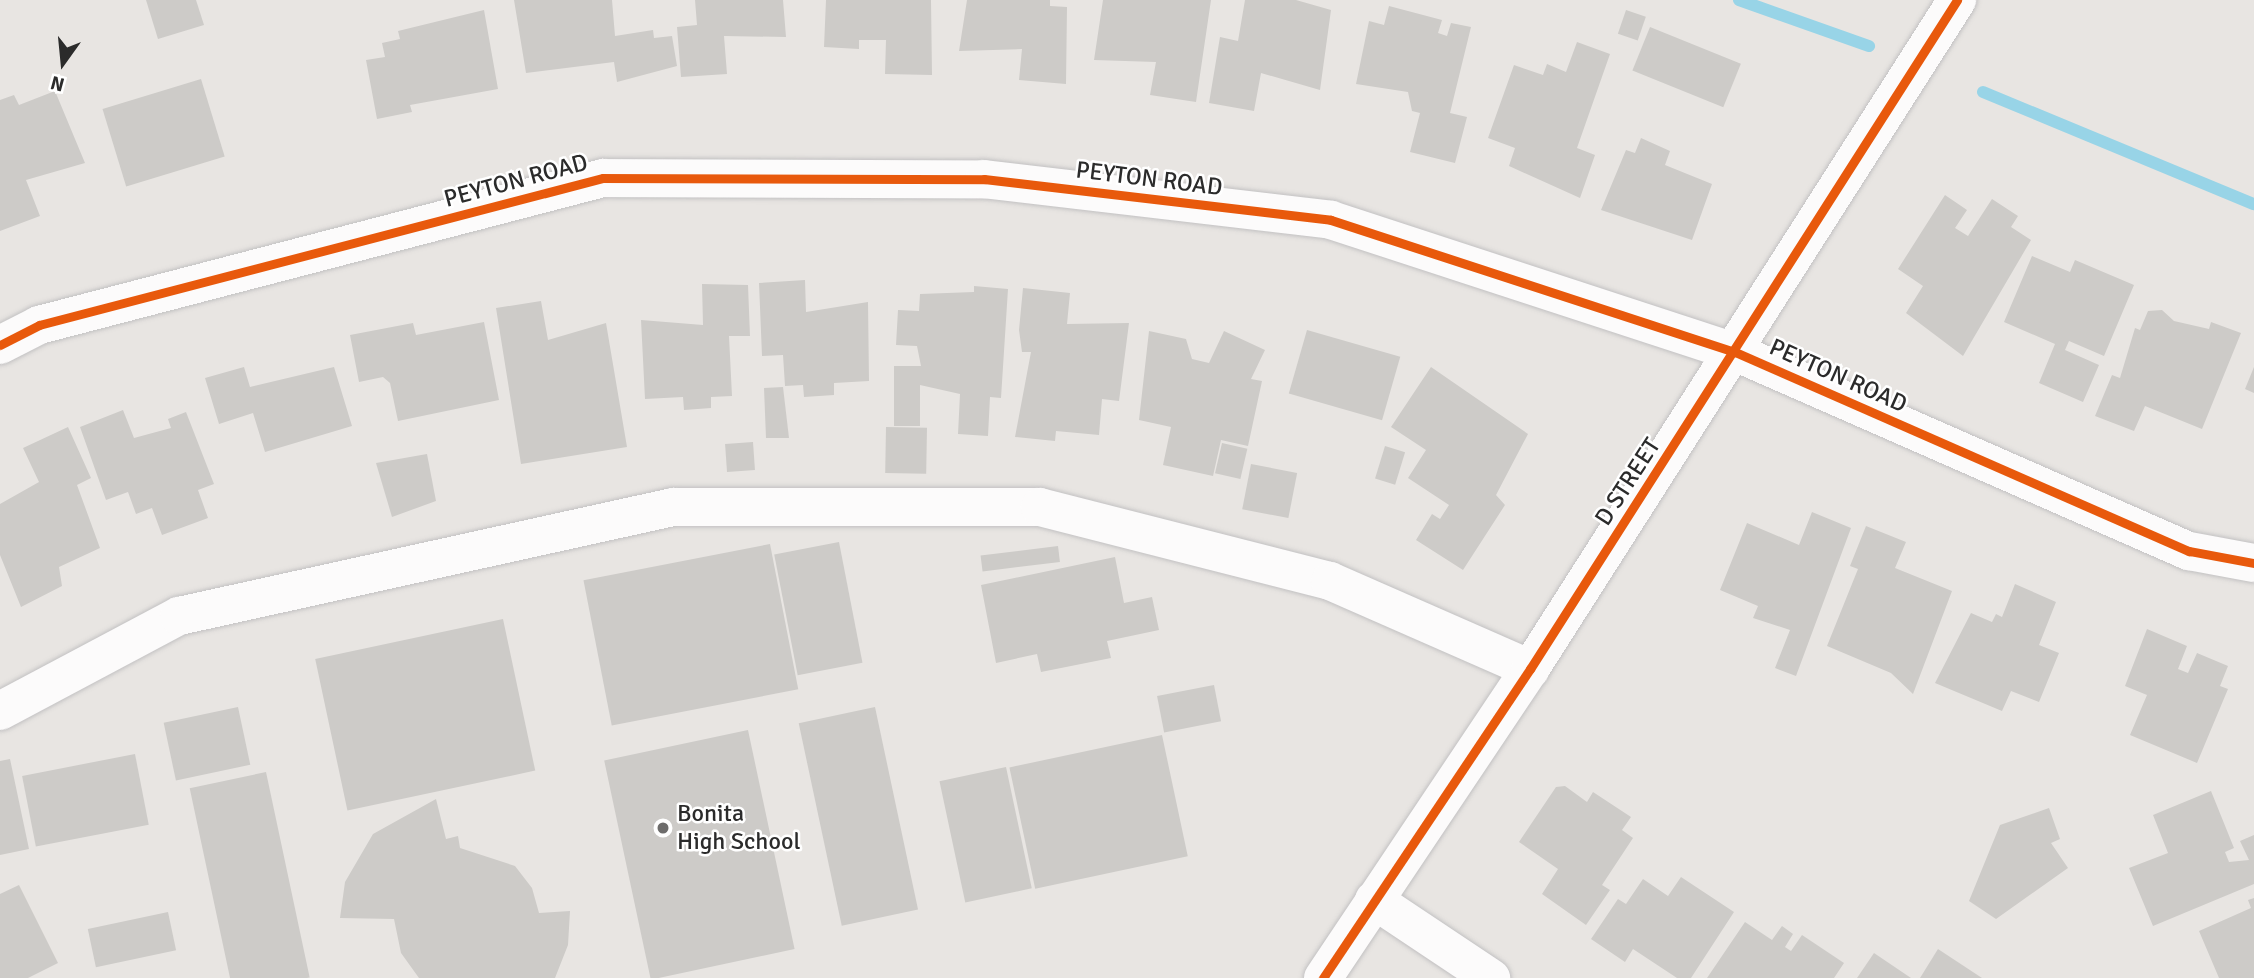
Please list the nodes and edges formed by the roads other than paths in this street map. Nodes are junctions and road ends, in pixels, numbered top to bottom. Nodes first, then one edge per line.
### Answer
1 (1957, 0) edge
2 (0, 345) edge
3 (1735, 352) junction
4 (2254, 563) edge
5 (1530, 669) junction
6 (0, 711) edge
7 (1374, 900) junction
8 (1323, 978) edge
9 (1491, 978) edge

1 - 3 street, D STREET
2 - 3 street, PEYTON ROAD
3 - 4 street, PEYTON ROAD
3 - 5 street, D STREET
5 - 6 street
5 - 7 street, D STREET
7 - 8 street, D STREET
7 - 9 street

